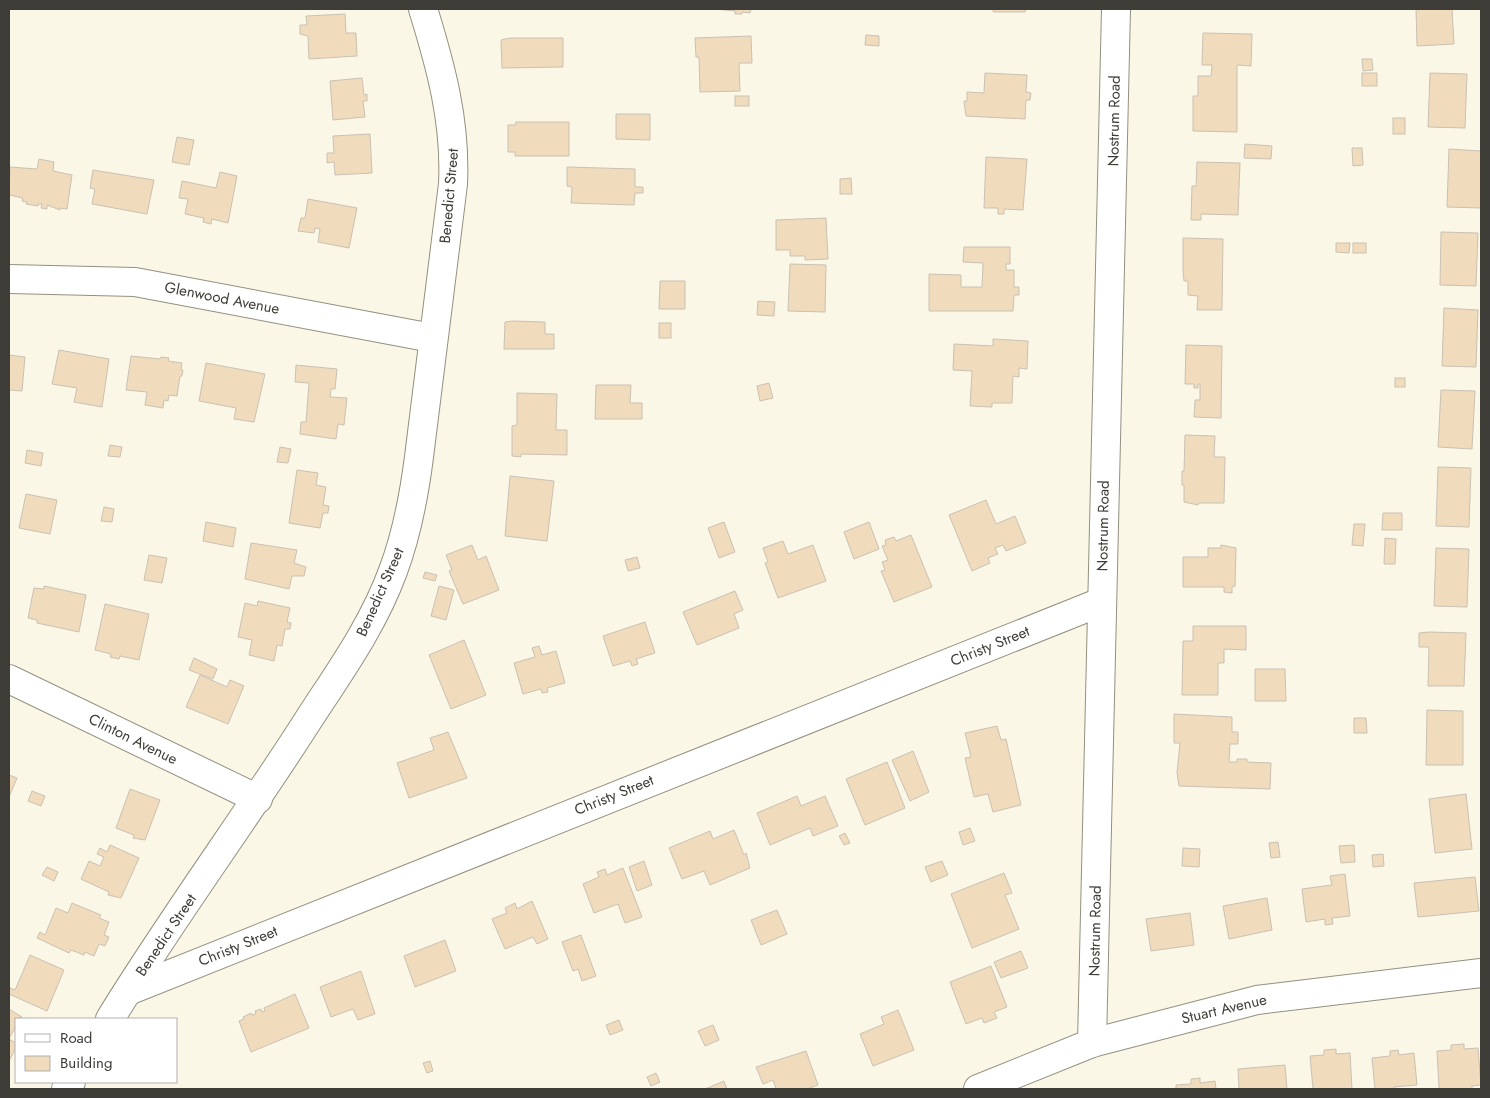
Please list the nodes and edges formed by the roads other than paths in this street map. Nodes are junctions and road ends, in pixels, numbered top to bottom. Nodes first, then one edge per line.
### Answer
1 (423, 9) edge
2 (1116, 9) edge
3 (9, 279) edge
4 (432, 338) junction
5 (1101, 602) junction
6 (9, 679) edge
7 (258, 799) junction
8 (1481, 973) edge
9 (128, 990) junction
10 (111, 1018) edge
11 (1092, 1043) junction
12 (1013, 1082) edge
13 (978, 1089) edge

1 - 4 street, Benedict Street
2 - 5 street, Nostrum Road
3 - 4 street, Glenwood Avenue
4 - 7 street, Benedict Street
5 - 9 street, Christy Street
5 - 11 street, Nostrum Road
6 - 7 street, Clinton Avenue
7 - 9 street, Benedict Street
8 - 11 street, Stuart Avenue
9 - 10 street, Benedict Street
11 - 12 street, Stuart Avenue
12 - 13 street, Stuart Avenue

